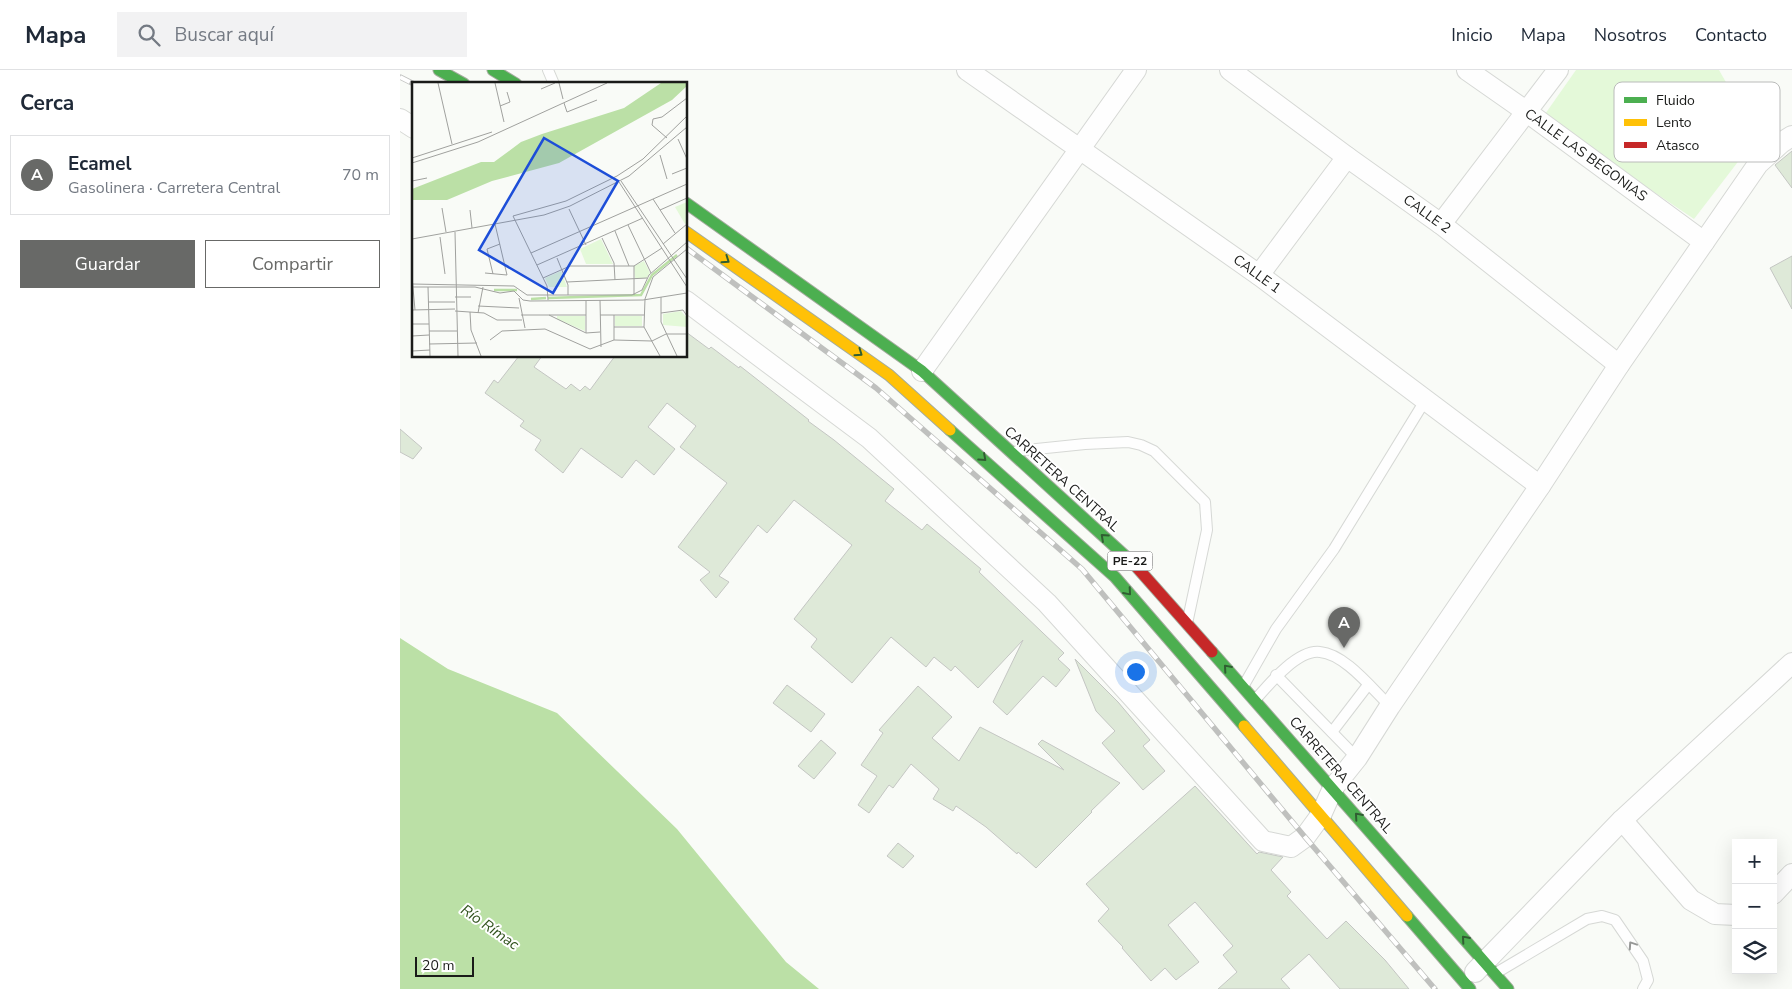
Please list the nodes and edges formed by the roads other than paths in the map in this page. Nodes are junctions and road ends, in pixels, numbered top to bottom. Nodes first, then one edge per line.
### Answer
1 (439, 70) edge
2 (493, 70) edge
3 (548, 70) edge
4 (967, 70) edge
5 (1136, 70) edge
6 (1230, 70) edge
7 (1467, 70) edge
8 (1558, 70) edge
9 (460, 82) edge
10 (513, 82) edge
11 (553, 82) edge
12 (1527, 112) junction
13 (400, 119) edge
14 (412, 127) edge
15 (1792, 136) edge
16 (1780, 144) edge
17 (1079, 150) junction
18 (1347, 157) junction
19 (1760, 162) edge
20 (688, 204) edge
21 (1441, 224) junction
22 (688, 233) edge
23 (1704, 242) junction
24 (1259, 275) junction
25 (688, 302) edge
26 (1619, 364) junction
27 (922, 371) junction
28 (934, 398) junction
29 (1426, 399) junction
30 (1010, 452) junction
31 (1540, 486) junction
32 (1179, 633) junction
33 (1792, 663) edge
34 (1276, 675) junction
35 (1368, 685) junction
36 (1243, 686) junction
37 (1255, 700) junction
38 (1390, 706) junction
39 (1332, 732) junction
40 (1357, 758) junction
41 (1333, 788) junction
42 (1321, 815) junction
43 (1622, 820) junction
44 (1792, 874) edge
45 (1777, 890) edge
46 (1732, 915) edge
47 (1490, 968) junction
48 (1467, 986) edge
49 (1508, 989) edge
50 (1643, 989) edge

1 - 9 highway
2 - 10 highway
3 - 11 lane
4 - 17 street, CALLE 1
5 - 17 street
6 - 18 street, CALLE 2
7 - 12 street, CALLE LAS BEGONIAS
8 - 12 street
12 - 21 street
12 - 23 street, CALLE LAS BEGONIAS
13 - 14 street
15 - 16 street
17 - 24 street, CALLE 1
17 - 27 street
18 - 21 street, CALLE 2
18 - 24 street
19 - 23 street
20 - 27 highway, CARRETERA CENTRAL / PE-22
21 - 26 street, CALLE 2
22 -> 28 highway, CARRETERA CENTRAL / PE-22
23 - 26 street
24 - 29 street, CALLE 1
25 - 42 street
26 - 31 street
27 - 28 highway, CARRETERA CENTRAL / PE-22
28 - 30 highway, CARRETERA CENTRAL / PE-22
28 -> 32 highway, CARRETERA CENTRAL / PE-22
29 - 31 street, CALLE 1
29 - 36 lane
32 -> 30 highway, CARRETERA CENTRAL / PE-22
30 - 32 lane
31 - 38 street
36 -> 32 highway, CARRETERA CENTRAL / PE-22
32 - 42 highway, CARRETERA CENTRAL / PE-22
33 - 43 street
34 - 35 lane
34 - 37 lane
34 - 39 lane
35 - 38 lane
35 - 39 lane
36 - 37 highway, CARRETERA CENTRAL / PE-22
37 - 41 highway, CARRETERA CENTRAL / PE-22
38 - 40 street
39 - 40 lane
40 - 41 street
41 - 42 street
47 -> 41 highway, CARRETERA CENTRAL / PE-22
42 - 48 highway, CARRETERA CENTRAL / PE-22
43 - 46 street
43 - 47 street
44 - 45 street
47 - 48 street
47 - 49 highway, CARRETERA CENTRAL / PE-22
50 -> 47 lane

